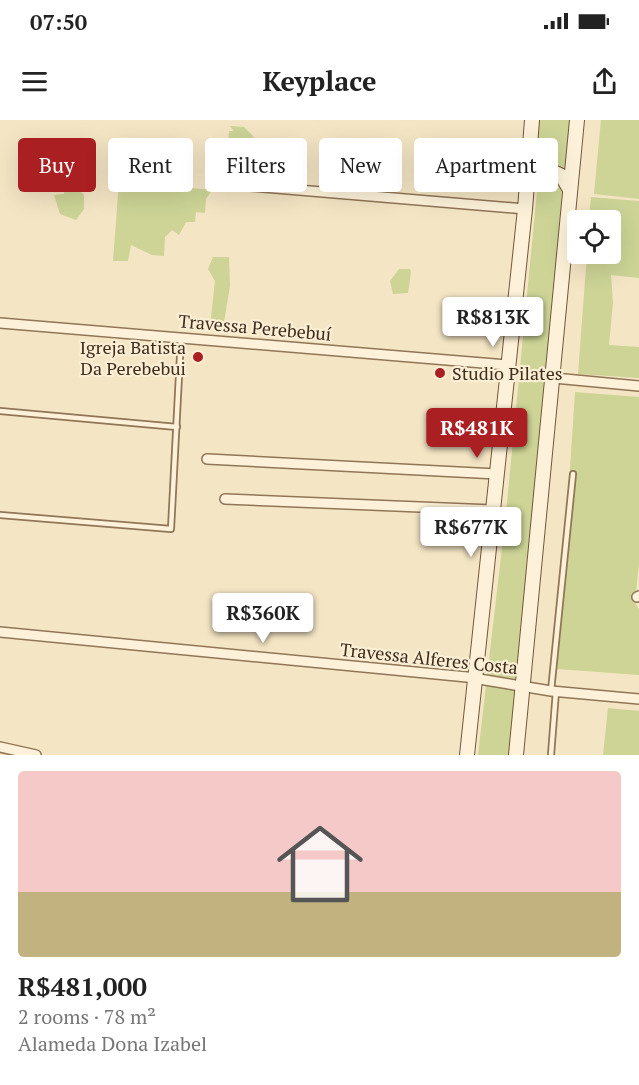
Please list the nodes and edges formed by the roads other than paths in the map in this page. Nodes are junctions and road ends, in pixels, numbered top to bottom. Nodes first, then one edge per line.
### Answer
1 (532, 120) edge
2 (577, 120) edge
3 (530, 138) edge
4 (558, 174) edge
5 (569, 188) junction
6 (307, 191) edge
7 (526, 192) edge
8 (525, 209) junction
9 (0, 323) edge
10 (181, 337) junction
11 (507, 365) junction
12 (554, 378) junction
13 (639, 386) edge
14 (0, 411) edge
15 (177, 427) junction
16 (207, 459) dead end
17 (497, 474) junction
18 (573, 474) dead end
19 (225, 498) dead end
20 (493, 510) junction
21 (0, 515) edge
22 (0, 632) edge
23 (474, 678) junction
24 (523, 685) junction
25 (553, 691) junction
26 (639, 699) edge
27 (0, 747) edge
28 (36, 755) edge
29 (466, 755) edge
30 (516, 755) edge
31 (551, 755) edge

1 - 3 main road
2 - 5 main road
4 - 5 main road
5 - 12 main road
6 - 8 street
7 - 8 main road
8 - 11 main road
9 - 10 street, Travessa Perebebuí
10 - 11 street, Travessa Perebebuí
10 - 15 lane
11 - 17 main road
12 - 13 street
12 - 24 main road
14 - 15 lane
15 - 21 lane
16 - 17 street
17 - 20 main road
18 - 25 lane
19 - 20 street
20 - 23 main road
22 - 23 street, Travessa Alferes Costa
23 - 24 street, Travessa Alferes Costa
23 - 29 main road
24 - 25 street, Travessa Alferes Costa
24 - 30 main road
25 - 26 street, Travessa Alferes Costa
25 - 31 lane
27 - 28 street

